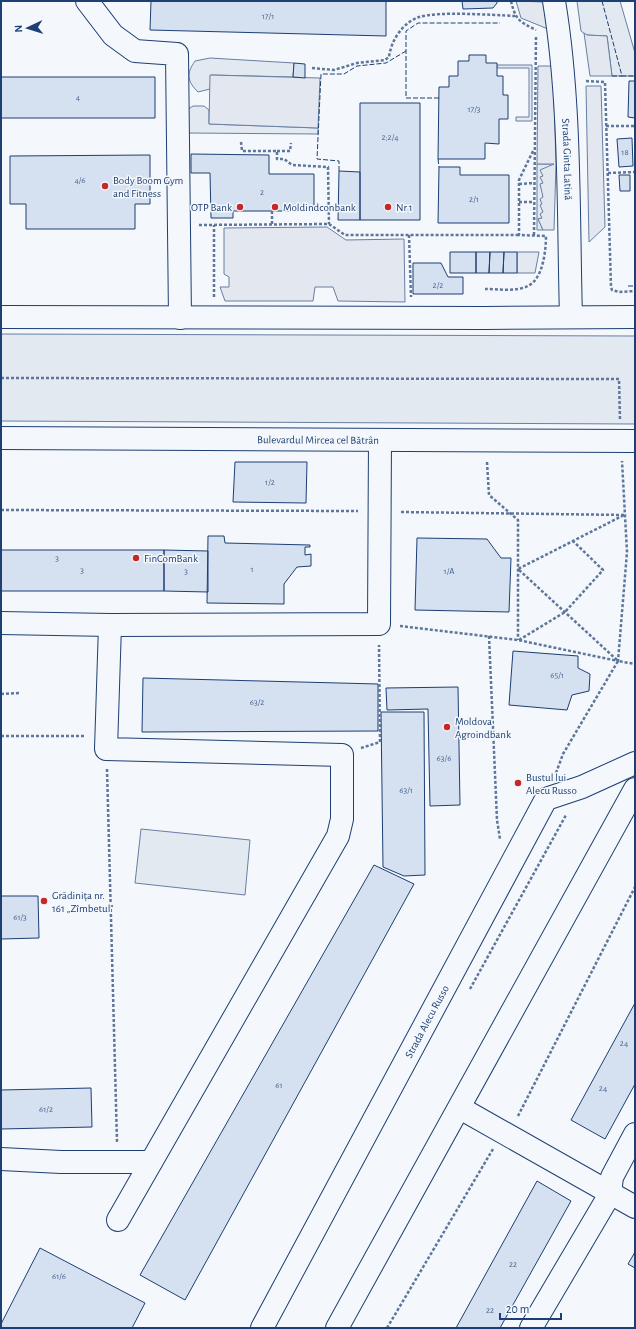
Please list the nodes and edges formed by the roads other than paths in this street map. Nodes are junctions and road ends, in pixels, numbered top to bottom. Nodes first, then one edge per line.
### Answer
1 (87, 1) edge
2 (554, 1) edge
3 (1, 317) edge
4 (571, 317) junction
5 (635, 317) edge
6 (180, 318) junction
7 (1, 438) edge
8 (380, 440) junction
9 (628, 448) edge
10 (1, 623) edge
11 (110, 625) junction
12 (635, 763) edge
13 (635, 789) edge
14 (460, 1108) junction
15 (635, 1134) edge
16 (1, 1159) edge
17 (151, 1162) junction
18 (610, 1194) junction
19 (635, 1207) edge
20 (118, 1220) dead end
21 (262, 1328) edge
22 (337, 1328) edge
23 (531, 1328) edge

1 - 6 main road
2 - 4 main road, Strada Ginta Latină
3 - 6 main road
4 - 5 main road
4 - 6 main road
7 - 8 main road, Bulevardul Mircea cel Bătrân
8 - 9 main road, Bulevardul Mircea cel Bătrân
8 - 11 main road
10 - 11 main road
11 - 17 main road
12 - 21 main road, Strada Alecu Russo
13 - 14 main road
14 - 18 main road
14 - 22 main road
15 - 18 main road
16 - 17 main road
17 - 20 main road
18 - 19 main road
18 - 23 main road

